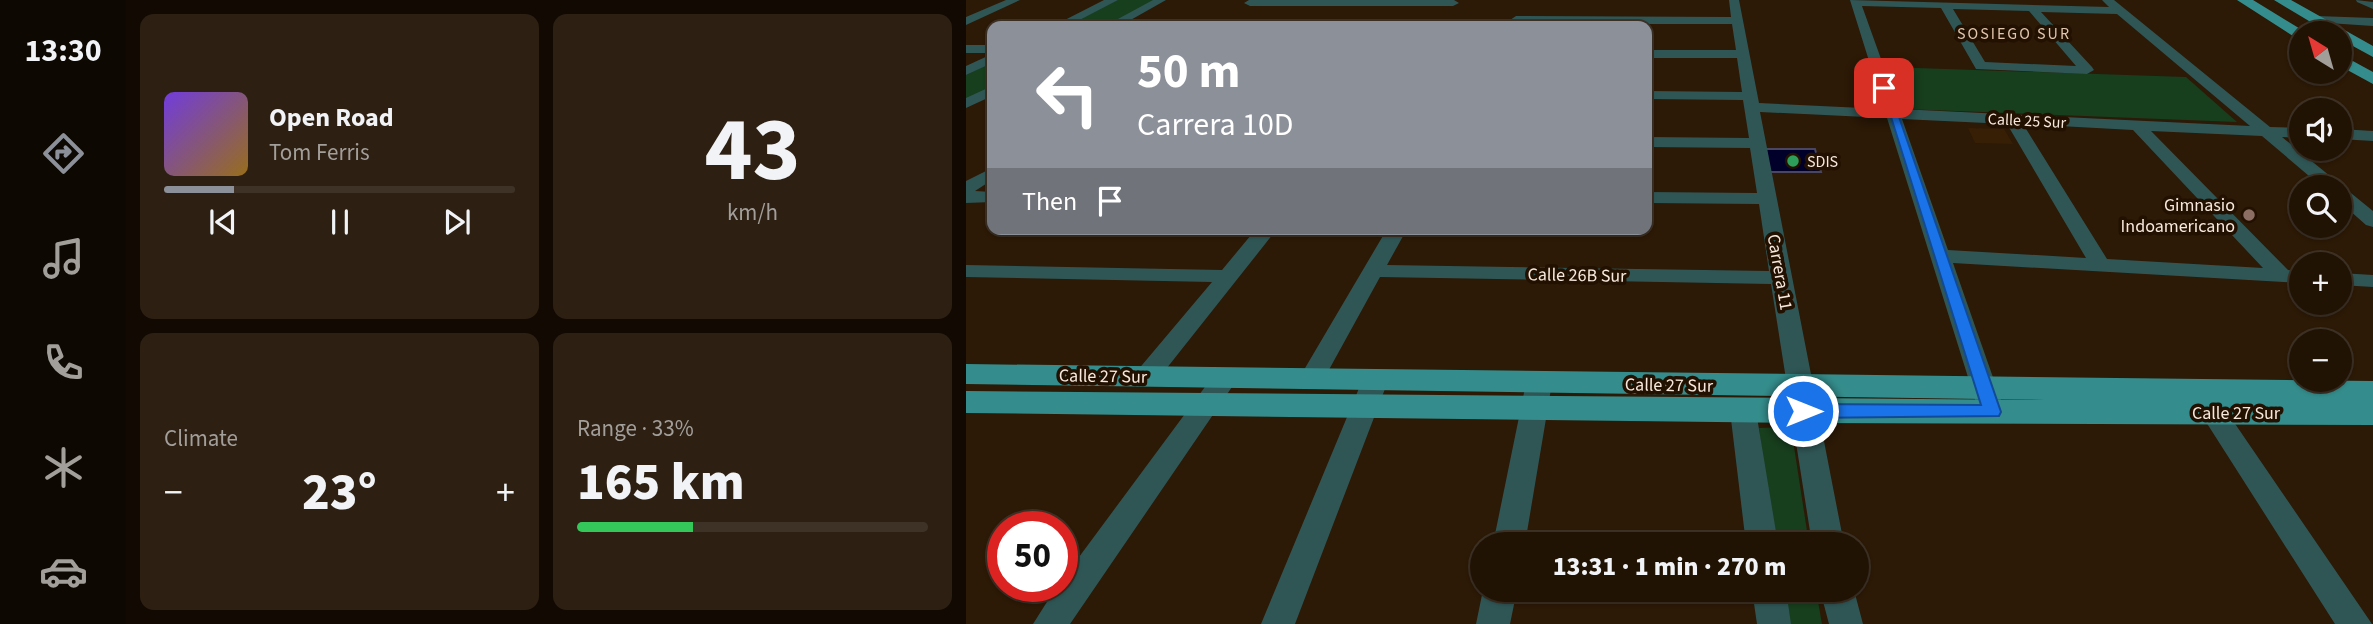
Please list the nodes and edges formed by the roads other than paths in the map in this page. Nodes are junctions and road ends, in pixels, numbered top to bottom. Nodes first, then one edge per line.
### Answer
1 (1015, 0) edge
2 (1113, 0) edge
3 (1161, 0) edge
4 (2107, 0) edge
5 (2244, 0) edge
6 (2281, 0) edge
7 (2361, 0) edge
8 (1252, 1) edge
9 (1856, 1) edge
10 (1454, 2) edge
11 (1945, 5) junction
12 (2373, 6) edge
13 (2032, 8) junction
14 (1736, 10) edge
15 (2120, 11) junction
16 (1516, 19) edge
17 (2317, 20) junction
18 (966, 21) edge
19 (1069, 21) edge
20 (1121, 21) edge
21 (1220, 21) edge
22 (1438, 21) edge
23 (2373, 22) edge
24 (2289, 28) edge
25 (966, 49) edge
26 (987, 49) edge
27 (2373, 52) edge
28 (1652, 54) edge
29 (1743, 54) junction
30 (987, 60) edge
31 (2352, 66) edge
32 (966, 71) edge
33 (2373, 79) edge
34 (987, 93) edge
35 (1652, 95) edge
36 (1751, 102) junction
37 (966, 104) edge
38 (1893, 114) junction
39 (2012, 119) junction
40 (2137, 125) junction
41 (2264, 131) junction
42 (2289, 132) edge
43 (2352, 135) edge
44 (2373, 136) edge
45 (1652, 142) edge
46 (1758, 143) junction
47 (2318, 175) edge
48 (987, 176) edge
49 (966, 189) edge
50 (966, 197) edge
51 (987, 197) edge
52 (1652, 198) edge
53 (1768, 199) junction
54 (2352, 203) edge
55 (2373, 220) edge
56 (1262, 235) edge
57 (1394, 235) edge
58 (1940, 256) junction
59 (2099, 265) junction
60 (966, 271) edge
61 (1373, 271) junction
62 (2289, 274) edge
63 (1226, 276) junction
64 (2289, 277) edge
65 (1781, 278) junction
66 (2352, 280) edge
67 (2373, 281) edge
68 (966, 374) edge
69 (1146, 377) junction
70 (1311, 380) junction
71 (1216, 391) junction
72 (2373, 392) edge
73 (1370, 393) junction
74 (1537, 396) junction
75 (1801, 399) junction
76 (1989, 400) junction
77 (966, 402) edge
78 (2206, 402) junction
79 (1743, 411) junction
80 (2373, 413) edge
81 (1511, 532) edge
82 (1760, 532) edge
83 (1826, 532) edge
84 (1498, 602) edge
85 (1771, 602) edge
86 (1840, 602) edge
87 (1050, 624) edge
88 (1278, 624) edge
89 (1493, 624) edge
90 (1774, 624) edge
91 (1846, 624) edge
92 (2355, 624) edge

1 - 18 street
2 - 19 street
3 - 20 street
4 - 15 street
5 - 24 main road
6 - 17 main road
7 - 12 street
8 - 10 street
8 - 21 street
9 - 11 street
9 - 38 street
10 - 22 street
11 - 13 street
11 - 13 street
13 - 15 street
14 - 16 street
14 - 29 street, Carrera 11
15 - 41 street
17 - 23 street
17 - 27 main road
25 - 26 street
28 - 29 street
29 - 36 street, Carrera 11
30 - 32 street
31 - 33 main road
34 - 37 street
35 - 36 street, Calle 25 Sur
36 - 38 street, Calle 25 Sur
36 - 46 street, Carrera 11
38 - 39 street, Calle 25 Sur
38 - 58 street
39 - 40 street, Calle 25 Sur
39 - 59 street
40 - 41 street, Calle 25 Sur
40 - 62 street
41 - 42 street, Calle 25 Sur
41 - 47 street
43 - 44 street
45 - 46 street
46 - 53 street, Carrera 11
48 - 49 street
50 - 51 street
52 - 53 street
53 - 65 street, Carrera 11
54 - 55 street
56 - 63 street
57 - 61 street
58 - 59 street
58 - 76 street
59 - 64 street
60 - 63 street
61 - 65 street, Calle 26B Sur
61 - 70 street
63 - 69 street
65 - 75 street, Carrera 11
66 - 67 street
68 - 69 main road, Calle 27 Sur
69 - 71 main road, Calle 27 Sur
70 - 71 main road, Calle 27 Sur
70 - 73 main road, Calle 27 Sur
71 - 73 main road, Calle 27 Sur
71 - 77 main road, Calle 27 Sur
71 - 87 street
72 - 78 main road, Calle 27 Sur
73 - 74 main road, Calle 27 Sur
73 - 88 street
74 - 75 main road, Calle 27 Sur
74 - 79 main road, Calle 27 Sur
74 - 81 street
75 - 76 main road, Calle 27 Sur
75 - 79 main road, Calle 27 Sur
75 - 83 street, Carrera 11
76 - 78 main road, Calle 27 Sur
78 - 80 main road, Calle 27 Sur
78 - 92 street
79 - 82 street
84 - 89 street
85 - 90 street
86 - 91 street

